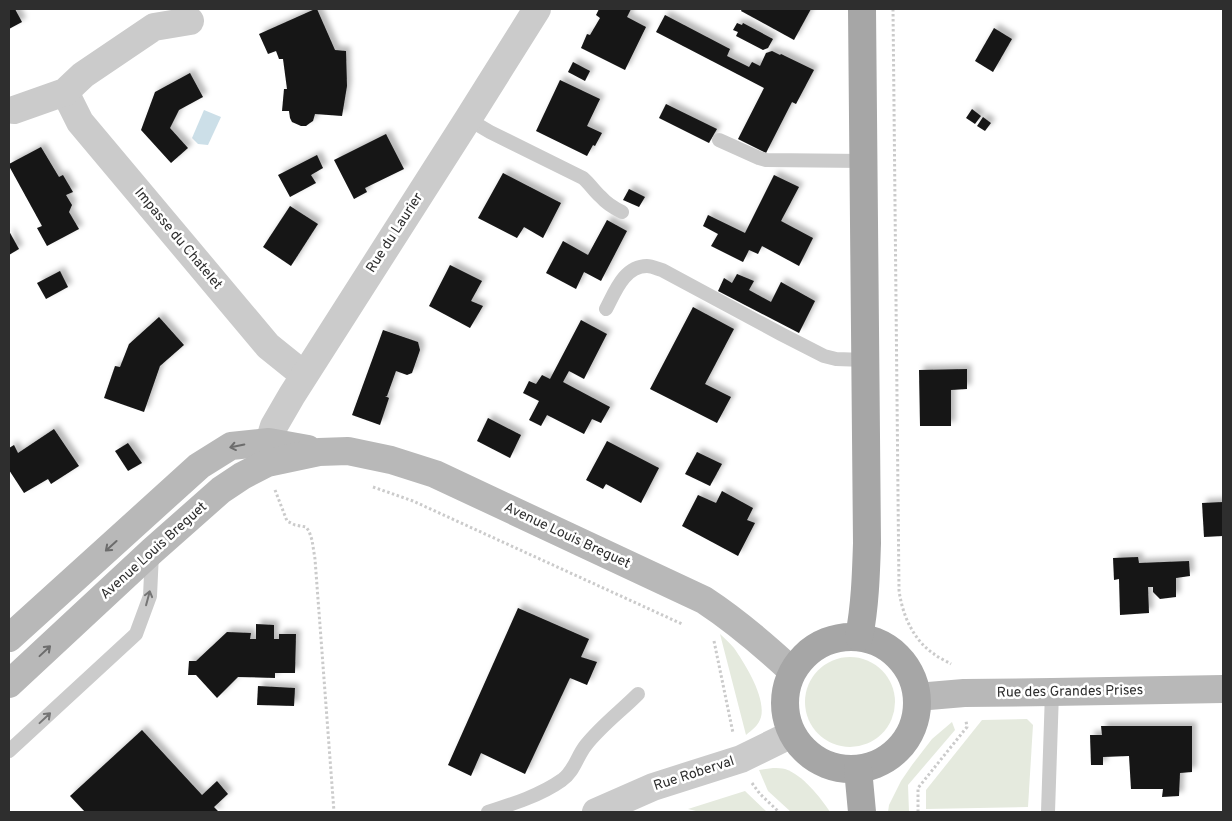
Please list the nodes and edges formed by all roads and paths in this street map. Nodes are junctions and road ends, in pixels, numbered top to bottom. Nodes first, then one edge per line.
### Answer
1 (537, 9) edge
2 (862, 9) edge
3 (893, 9) edge
4 (190, 21) dead end
5 (66, 92) junction
6 (14, 110) dead end
7 (468, 119) junction
8 (719, 140) dead end
9 (863, 161) junction
10 (622, 212) dead end
11 (606, 309) dead end
12 (865, 360) junction
13 (304, 375) junction
14 (268, 452) junction
15 (368, 486) dead end
16 (275, 490) dead end
17 (152, 551) junction
18 (682, 624) dead end
19 (859, 636) junction
20 (9, 638) edge
21 (714, 641) dead end
22 (957, 666) dead end
23 (792, 671) junction
24 (9, 684) edge
25 (1223, 689) edge
26 (1052, 692) junction
27 (638, 694) dead end
28 (917, 696) junction
29 (966, 716) dead end
30 (792, 734) junction
31 (735, 741) dead end
32 (9, 751) edge
33 (858, 769) junction
34 (747, 777) dead end
35 (334, 812) edge
36 (488, 812) edge
37 (596, 812) edge
38 (779, 812) edge
39 (862, 812) edge
40 (918, 812) edge
41 (1048, 812) edge

1 - 7 street, Rue du Laurier
2 - 9 main road
3 - 22 path
4 - 5 street
5 - 6 street
5 - 13 street, Impasse du Chatelet
7 - 10 lane
7 - 13 street, Rue du Laurier
8 - 9 lane
9 - 12 main road
11 - 12 lane
12 - 19 main road
13 - 14 street, Rue du Laurier
14 - 17 street, Avenue Louis Breguet
14 -> 20 street, Avenue Louis Breguet
14 - 23 street, Avenue Louis Breguet
15 - 18 path
16 - 35 path
24 -> 17 street, Avenue Louis Breguet
32 -> 17 lane
19 - 23 main road
19 - 28 main road
21 - 31 path
23 - 30 main road
25 - 26 street, Rue des Grandes Prises
26 - 28 street, Rue des Grandes Prises
26 - 41 lane
27 - 36 lane
28 - 33 main road
29 - 40 path
30 - 33 main road
30 - 37 street, Rue Roberval
33 - 39 main road
34 - 38 path

